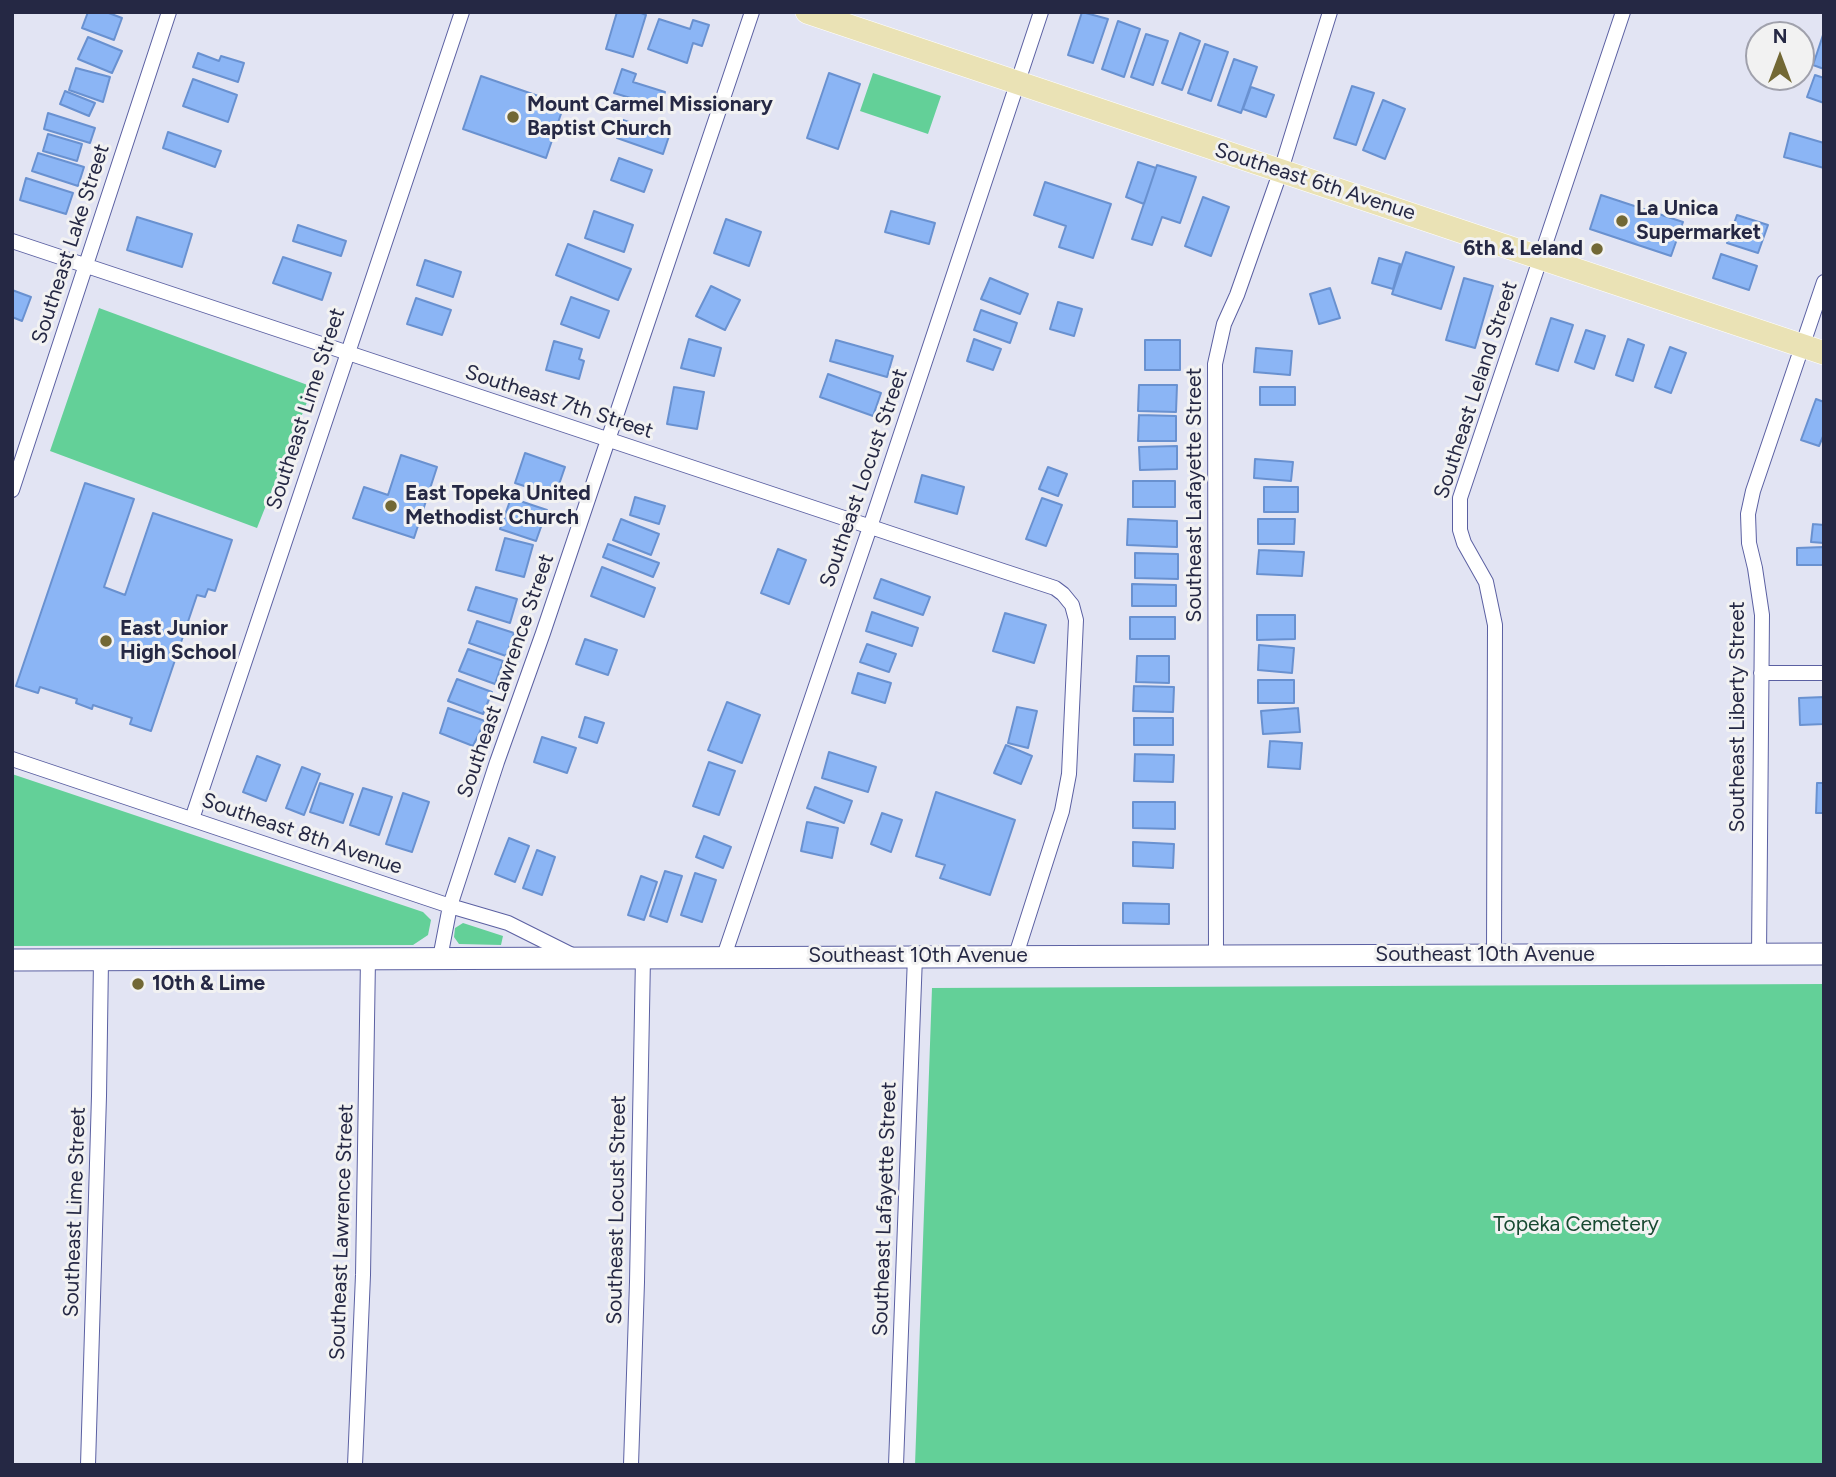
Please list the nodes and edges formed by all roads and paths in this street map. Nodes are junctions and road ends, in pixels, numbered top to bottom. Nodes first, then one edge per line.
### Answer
1 (169, 12) edge
2 (462, 12) edge
3 (752, 12) edge
4 (807, 12) edge
5 (1041, 12) edge
6 (1330, 12) edge
7 (1623, 12) edge
8 (1017, 83) junction
9 (1280, 170) junction
10 (12, 241) edge
11 (1540, 257) junction
12 (86, 266) junction
13 (1824, 282) edge
14 (1813, 349) edge
15 (347, 353) junction
16 (609, 440) junction
17 (12, 490) edge
18 (870, 527) junction
19 (1761, 673) junction
20 (1824, 673) edge
21 (12, 759) edge
22 (192, 819) junction
23 (450, 906) junction
24 (1759, 954) junction
25 (1824, 954) edge
26 (1016, 955) junction
27 (1216, 955) junction
28 (1494, 955) junction
29 (915, 956) junction
30 (575, 957) junction
31 (643, 957) junction
32 (724, 957) junction
33 (368, 958) junction
34 (440, 958) junction
35 (12, 960) edge
36 (101, 960) junction
37 (88, 1465) edge
38 (355, 1465) edge
39 (631, 1465) edge
40 (896, 1465) edge

1 - 12 street, Southeast Lake Street
2 - 15 street, Southeast Lime Street
3 - 16 street, Southeast Lawrence Street
4 - 8 main road, Southeast 6th Avenue
5 - 8 street, Southeast Locust Street
6 - 9 street, Southeast Lafayette Street
7 - 11 street, Southeast Leland Street
8 - 9 main road, Southeast 6th Avenue
8 - 18 street, Southeast Locust Street
9 - 11 main road, Southeast 6th Avenue
9 - 27 street, Southeast Lafayette Street
10 - 12 street, Southeast 7th Street
11 - 14 main road, Southeast 6th Avenue
11 - 28 street, Southeast Leland Street
12 - 15 street, Southeast 7th Street
12 - 17 street, Southeast Lake Street
13 - 14 street, Southeast Liberty Street
14 - 19 street, Southeast Liberty Street
15 - 16 street, Southeast 7th Street
15 - 22 street, Southeast Lime Street
16 - 18 street, Southeast 7th Street
16 - 23 street, Southeast Lawrence Street
18 - 26 street, Southeast 7th Street
18 - 32 street, Southeast Locust Street
19 - 20 street
19 - 24 street, Southeast Liberty Street
21 - 22 street, Southeast 8th Avenue
22 - 23 street, Southeast 8th Avenue
23 - 30 street, Southeast 8th Avenue
23 - 34 street, Southeast Lawrence Street
24 - 25 main road, Southeast 10th Avenue
24 - 28 main road, Southeast 10th Avenue
26 - 27 main road, Southeast 10th Avenue
26 - 29 main road, Southeast 10th Avenue
27 - 28 main road, Southeast 10th Avenue
29 - 32 main road, Southeast 10th Avenue
29 - 40 street, Southeast Lafayette Street
30 - 31 main road, Southeast 10th Avenue
30 - 34 main road, Southeast 10th Avenue
31 - 32 main road, Southeast 10th Avenue
31 - 39 street, Southeast Locust Street
33 - 34 main road, Southeast 10th Avenue
33 - 36 main road, Southeast 10th Avenue
33 - 38 street, Southeast Lawrence Street
35 - 36 main road, Southeast 10th Avenue
36 - 37 street, Southeast Lime Street

